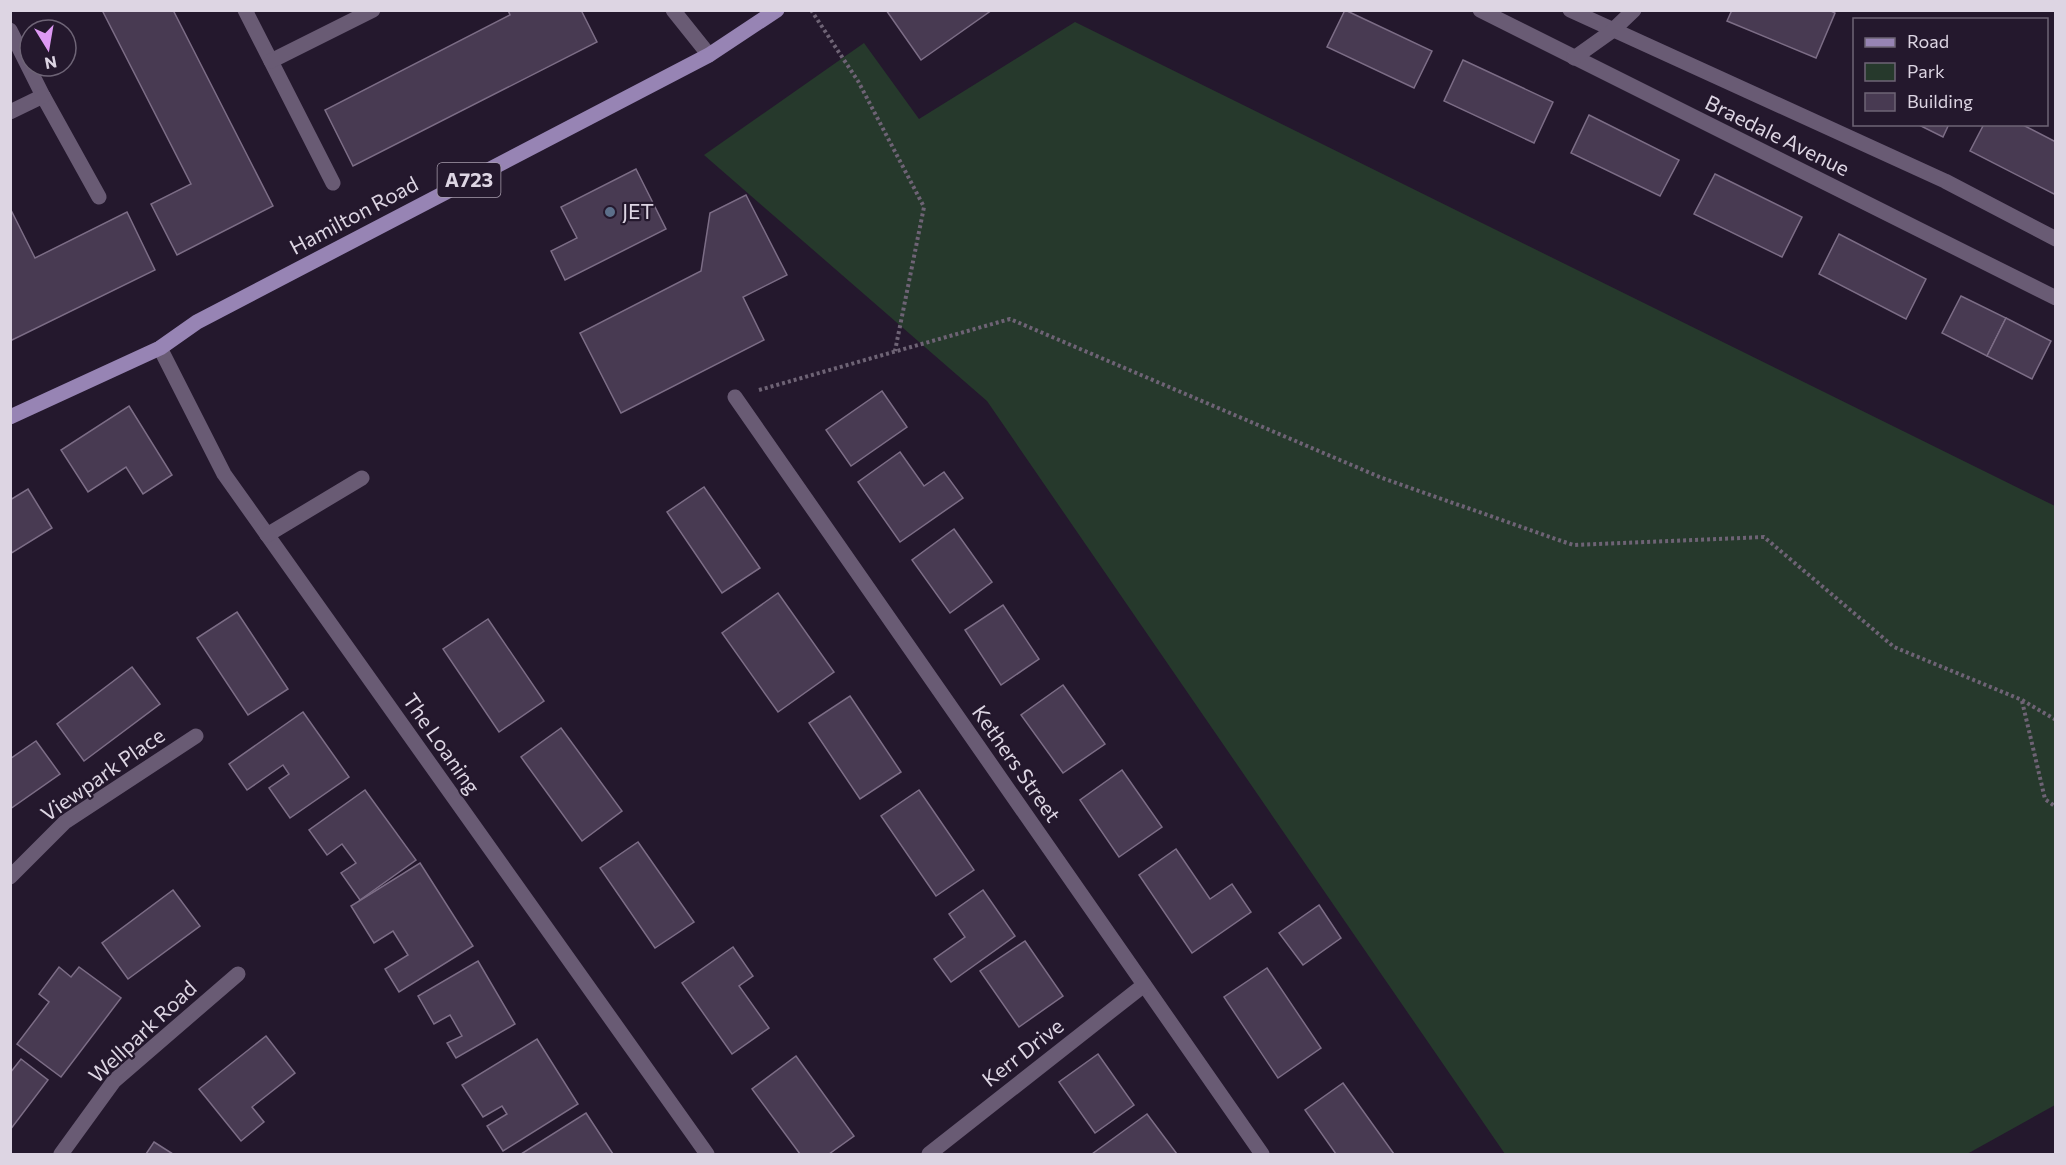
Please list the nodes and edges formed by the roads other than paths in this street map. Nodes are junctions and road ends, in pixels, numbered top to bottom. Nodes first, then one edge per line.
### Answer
1 (245, 10) edge
2 (373, 10) edge
3 (673, 10) edge
4 (777, 10) edge
5 (1480, 10) edge
6 (1570, 10) edge
7 (1634, 10) edge
8 (10, 30) edge
9 (1612, 31) junction
10 (709, 55) junction
11 (1574, 58) junction
12 (271, 62) junction
13 (43, 96) junction
14 (10, 112) edge
15 (333, 183) dead end
16 (99, 197) dead end
17 (2055, 239) edge
18 (2055, 298) edge
19 (160, 348) junction
20 (735, 397) road end
21 (10, 417) edge
22 (362, 478) dead end
23 (267, 535) junction
24 (196, 736) dead end
25 (10, 877) edge
26 (238, 974) dead end
27 (1144, 985) junction
28 (61, 1155) edge
29 (707, 1155) edge
30 (929, 1155) edge
31 (1262, 1155) edge

1 - 12 street
2 - 12 street
3 - 10 street
4 - 10 main road, Hamilton Road / A723
5 - 11 street, Braedale Avenue
6 - 9 street, Braedale Avenue
7 - 9 street
8 - 13 street
9 - 11 street
9 - 17 street, Braedale Avenue
10 - 19 main road, Hamilton Road / A723
11 - 18 street, Braedale Avenue
12 - 15 street
13 - 14 street
13 - 16 street
19 - 21 main road, Hamilton Road / A723
19 - 23 street, The Loaning
20 - 27 street, Kethers Street
22 - 23 street
23 - 29 street, The Loaning
24 - 25 street, Viewpark Place
26 - 28 street, Wellpark Road
27 - 30 street, Kerr Drive
27 - 31 street, Kethers Street

